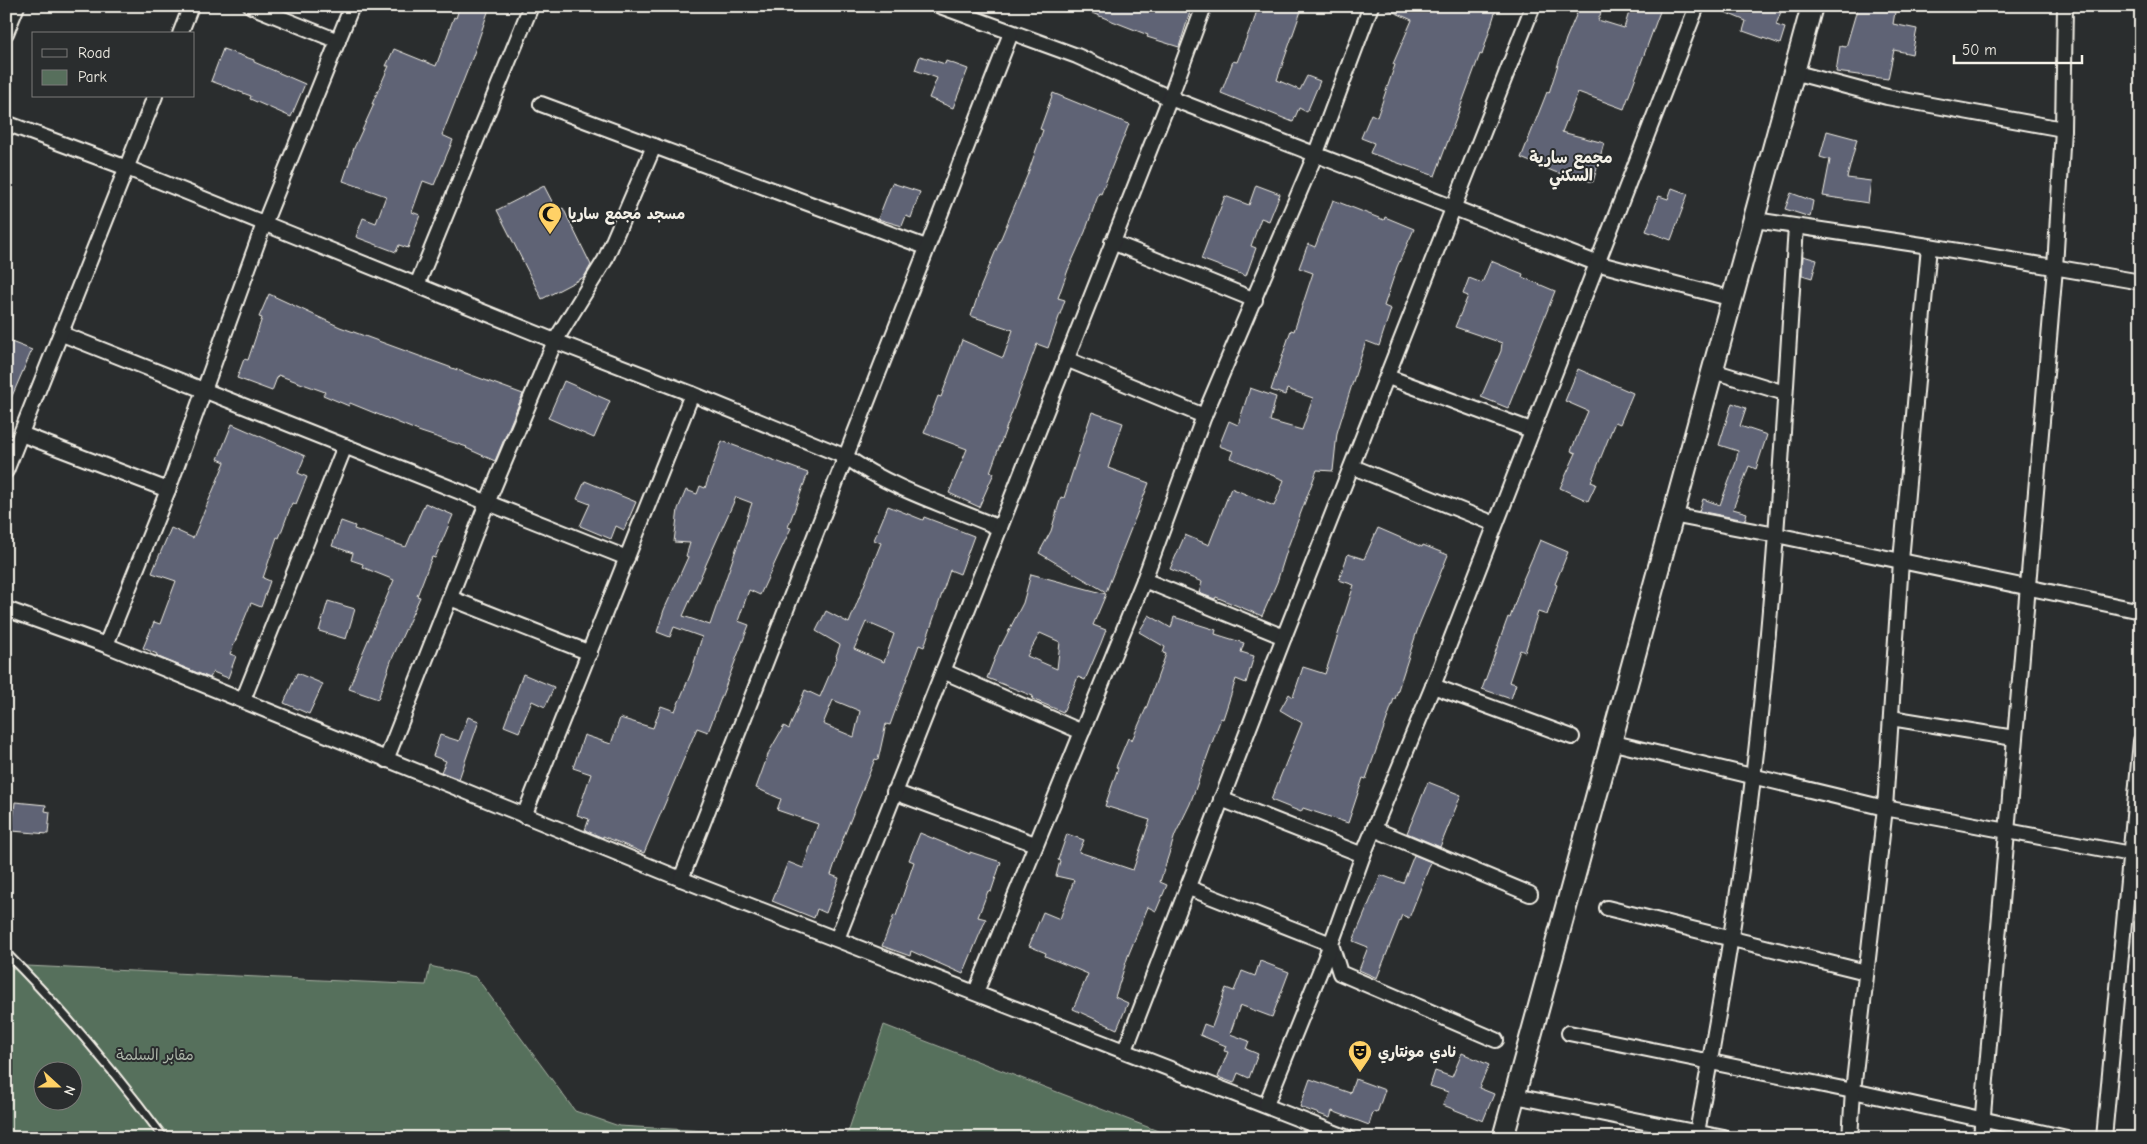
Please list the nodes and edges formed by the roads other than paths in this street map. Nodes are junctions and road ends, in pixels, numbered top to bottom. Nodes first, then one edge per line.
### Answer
1 (17, 6) edge
2 (191, 6) edge
3 (251, 6) edge
4 (352, 6) edge
5 (531, 6) edge
6 (940, 6) edge
7 (1204, 6) edge
8 (1371, 6) edge
9 (1533, 6) edge
10 (1697, 6) edge
11 (1812, 6) edge
12 (2065, 6) edge
13 (181, 32) edge
14 (6, 33) edge
15 (1011, 33) junction
16 (338, 40) junction
17 (1793, 72) junction
18 (155, 98) edge
19 (1170, 98) junction
20 (541, 104) dead end
21 (6, 123) edge
22 (2063, 128) junction
23 (654, 146) junction
24 (1316, 153) junction
25 (127, 168) junction
26 (1454, 207) junction
27 (1755, 220) junction
28 (264, 224) junction
29 (1796, 227) junction
30 (1112, 242) junction
31 (1928, 246) junction
32 (926, 247) junction
33 (1596, 263) junction
34 (2055, 268) junction
35 (2141, 282) edge
36 (417, 285) junction
37 (1733, 299) junction
38 (1255, 300) junction
39 (62, 334) junction
40 (555, 342) junction
41 (1066, 359) junction
42 (1713, 371) junction
43 (1388, 377) junction
44 (203, 390) junction
45 (1785, 393) junction
46 (692, 394) junction
47 (1204, 416) junction
48 (1531, 430) junction
49 (21, 434) junction
50 (345, 446) junction
51 (846, 457) junction
52 (1353, 467) junction
53 (6, 471) edge
54 (168, 490) junction
55 (486, 503) junction
56 (1672, 515) junction
57 (1495, 524) junction
58 (1000, 528) junction
59 (1776, 535) junction
60 (627, 558) junction
61 (1902, 561) junction
62 (1144, 580) junction
63 (2026, 588) junction
64 (450, 598) junction
65 (6, 609) edge
66 (2141, 611) edge
67 (1284, 637) junction
68 (106, 645) junction
69 (590, 653) junction
70 (943, 670) junction
71 (1433, 686) junction
72 (243, 700) junction
73 (1891, 718) junction
74 (1082, 732) junction
75 (1572, 737) dead end
76 (2014, 738) junction
77 (2141, 741) edge
78 (1610, 742) junction
79 (386, 760) junction
80 (1754, 777) junction
81 (894, 792) junction
82 (1221, 799) junction
83 (1885, 808) junction
84 (524, 816) junction
85 (1374, 829) junction
86 (2006, 831) junction
87 (1035, 844) junction
88 (1363, 855) junction
89 (2136, 855) edge
90 (681, 879) junction
91 (1189, 888) junction
92 (1530, 894) dead end
93 (1607, 908) dead end
94 (837, 939) junction
95 (1732, 940) junction
96 (1331, 944) junction
97 (6, 953) edge
98 (1866, 972) junction
99 (976, 992) junction
100 (1569, 1033) dead end
101 (1496, 1040) dead end
102 (1125, 1050) junction
103 (1710, 1062) junction
104 (1853, 1091) junction
105 (1515, 1096) junction
106 (1266, 1104) junction
107 (1982, 1119) junction
108 (1696, 1135) edge
109 (164, 1138) edge
110 (1348, 1138) edge
111 (1503, 1138) edge
112 (1724, 1138) edge
113 (1850, 1138) edge
114 (1981, 1138) edge
115 (2067, 1138) edge
116 (2104, 1138) edge

1 - 14 street
2 - 13 street
3 - 16 street
4 - 16 street
5 - 36 street
6 - 15 street
7 - 19 street
8 - 24 street
9 - 26 street
10 - 33 street
11 - 17 street
12 - 22 street
15 - 19 street
15 - 32 street
16 - 28 street
17 - 22 street
17 - 27 street
18 - 25 street
19 - 24 street
19 - 30 street
20 - 23 street
21 - 25 street
22 - 34 street
23 - 32 street
23 - 40 street
24 - 26 street
24 - 38 street
25 - 28 street
25 - 39 street
26 - 33 street
26 - 43 street
27 - 29 street
27 - 37 street
28 - 36 street
28 - 44 street
29 - 31 street
29 - 45 street
30 - 38 street
30 - 41 street
31 - 34 street
31 - 61 street
32 - 51 street
33 - 37 street
33 - 48 street
34 - 35 street
34 - 63 street
36 - 40 street
37 - 42 street
38 - 47 street
39 - 44 street
39 - 49 street
40 - 46 street
40 - 55 street
41 - 47 street
41 - 58 street
42 - 45 street
42 - 56 street
43 - 48 street
43 - 52 street
44 - 50 street
44 - 54 street
45 - 59 street
46 - 51 street
46 - 60 street
47 - 62 street
48 - 57 street
49 - 53 street
49 - 54 street
50 - 55 street
50 - 72 street
51 - 58 street
51 - 90 street
52 - 57 street
52 - 67 street
54 - 68 street
55 - 60 street
55 - 64 street
56 - 59 street
56 - 78 street
57 - 71 street
58 - 70 street
59 - 61 street
59 - 80 street
60 - 69 street
61 - 63 street
61 - 73 street
62 - 67 street
62 - 74 street
63 - 66 street
63 - 76 street
64 - 69 street
64 - 79 street
65 - 68 street
67 - 82 street
68 - 72 street
69 - 84 street
70 - 74 street
70 - 81 street
71 - 75 street
71 - 85 street
72 - 79 street
73 - 76 street
73 - 83 street
74 - 87 street
76 - 86 street
77 - 89 street
78 - 80 street
78 - 105 street
79 - 84 street
80 - 83 street
80 - 95 street
81 - 87 street
81 - 94 street
82 - 88 street
82 - 91 street
83 - 86 street
83 - 98 street
84 - 90 street
85 - 88 street
85 - 92 street
86 - 89 street
86 - 107 street
87 - 99 street
88 - 96 street
89 - 116 street
90 - 94 street
91 - 96 street
91 - 102 street
93 - 95 street
94 - 99 street
95 - 98 street
95 - 103 street
96 - 101 street
96 - 106 street
97 - 109 lane
98 - 104 street
99 - 102 street
100 - 103 street
102 - 106 street
103 - 104 street
103 - 108 street
104 - 107 street
104 - 113 street
105 - 108 street
105 - 111 street
106 - 110 street
107 - 114 street
107 - 115 street
108 - 112 street

